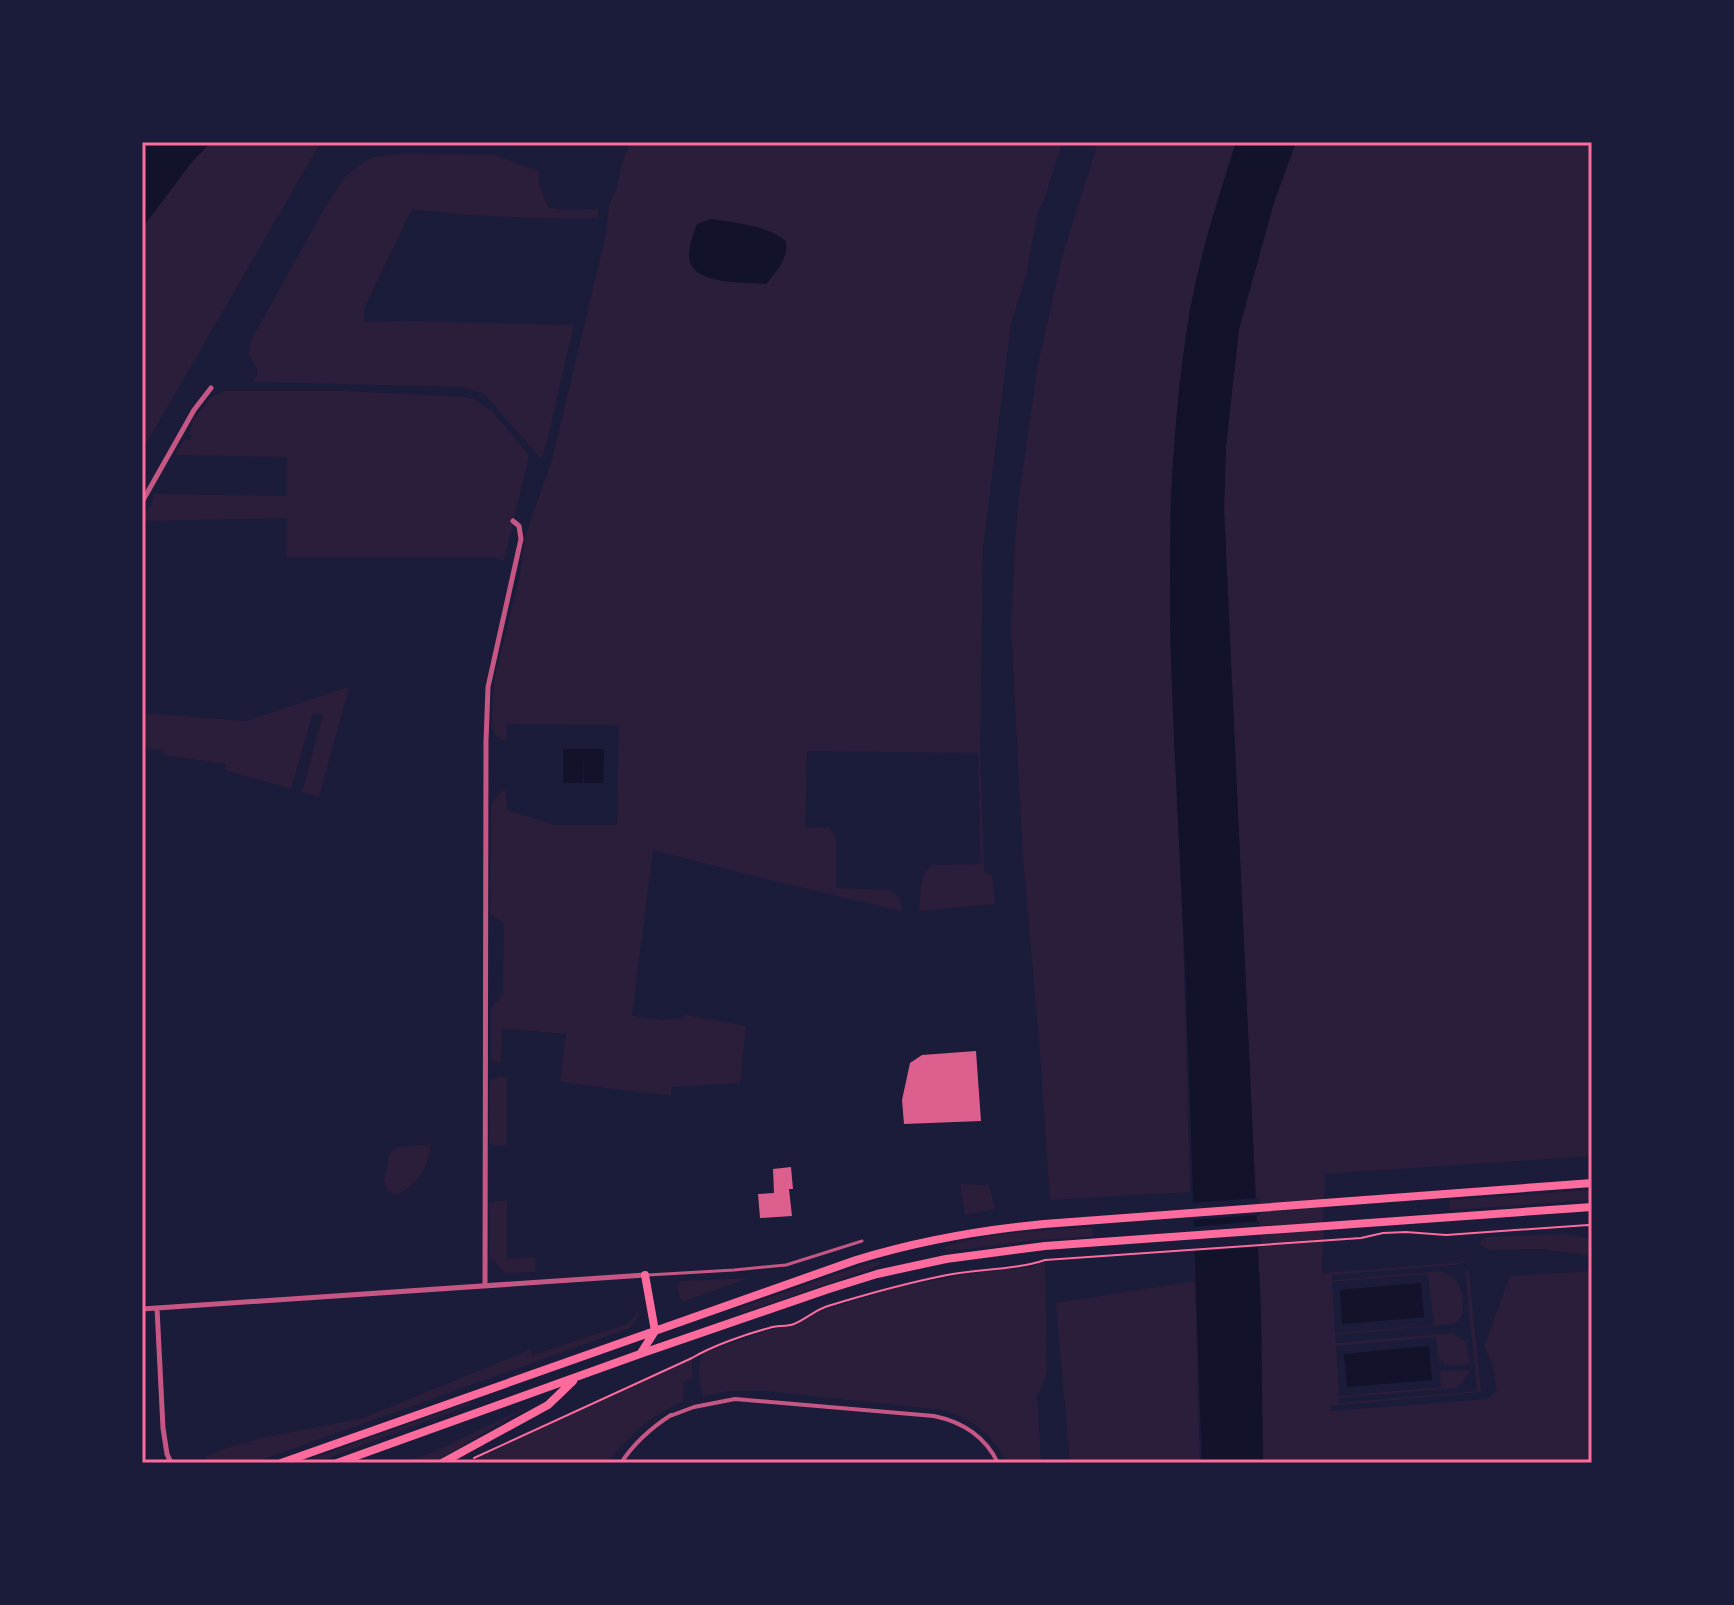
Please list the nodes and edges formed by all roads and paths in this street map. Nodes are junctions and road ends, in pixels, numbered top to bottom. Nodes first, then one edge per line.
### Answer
1 (211, 388) dead end
2 (142, 502) edge
3 (513, 521) dead end
4 (1592, 1183) edge
5 (1592, 1207) edge
6 (1592, 1226) edge
7 (862, 1241) dead end
8 (645, 1275) junction
9 (485, 1286) junction
10 (157, 1308) junction
11 (142, 1309) edge
12 (655, 1331) junction
13 (640, 1354) junction
14 (575, 1378) junction
15 (171, 1463) edge
16 (281, 1463) edge
17 (337, 1463) edge
18 (442, 1463) edge
19 (462, 1463) edge
20 (621, 1463) edge
21 (998, 1463) edge

1 - 2 street
3 - 9 street
4 - 12 main road
5 - 13 main road
6 - 19 path
7 - 8 lane
8 - 9 street
8 - 12 main road
9 - 10 street
10 - 11 street
10 - 15 street
12 - 13 main road
12 - 16 main road
13 - 14 main road
14 - 17 main road
14 - 18 main road
20 - 21 street

